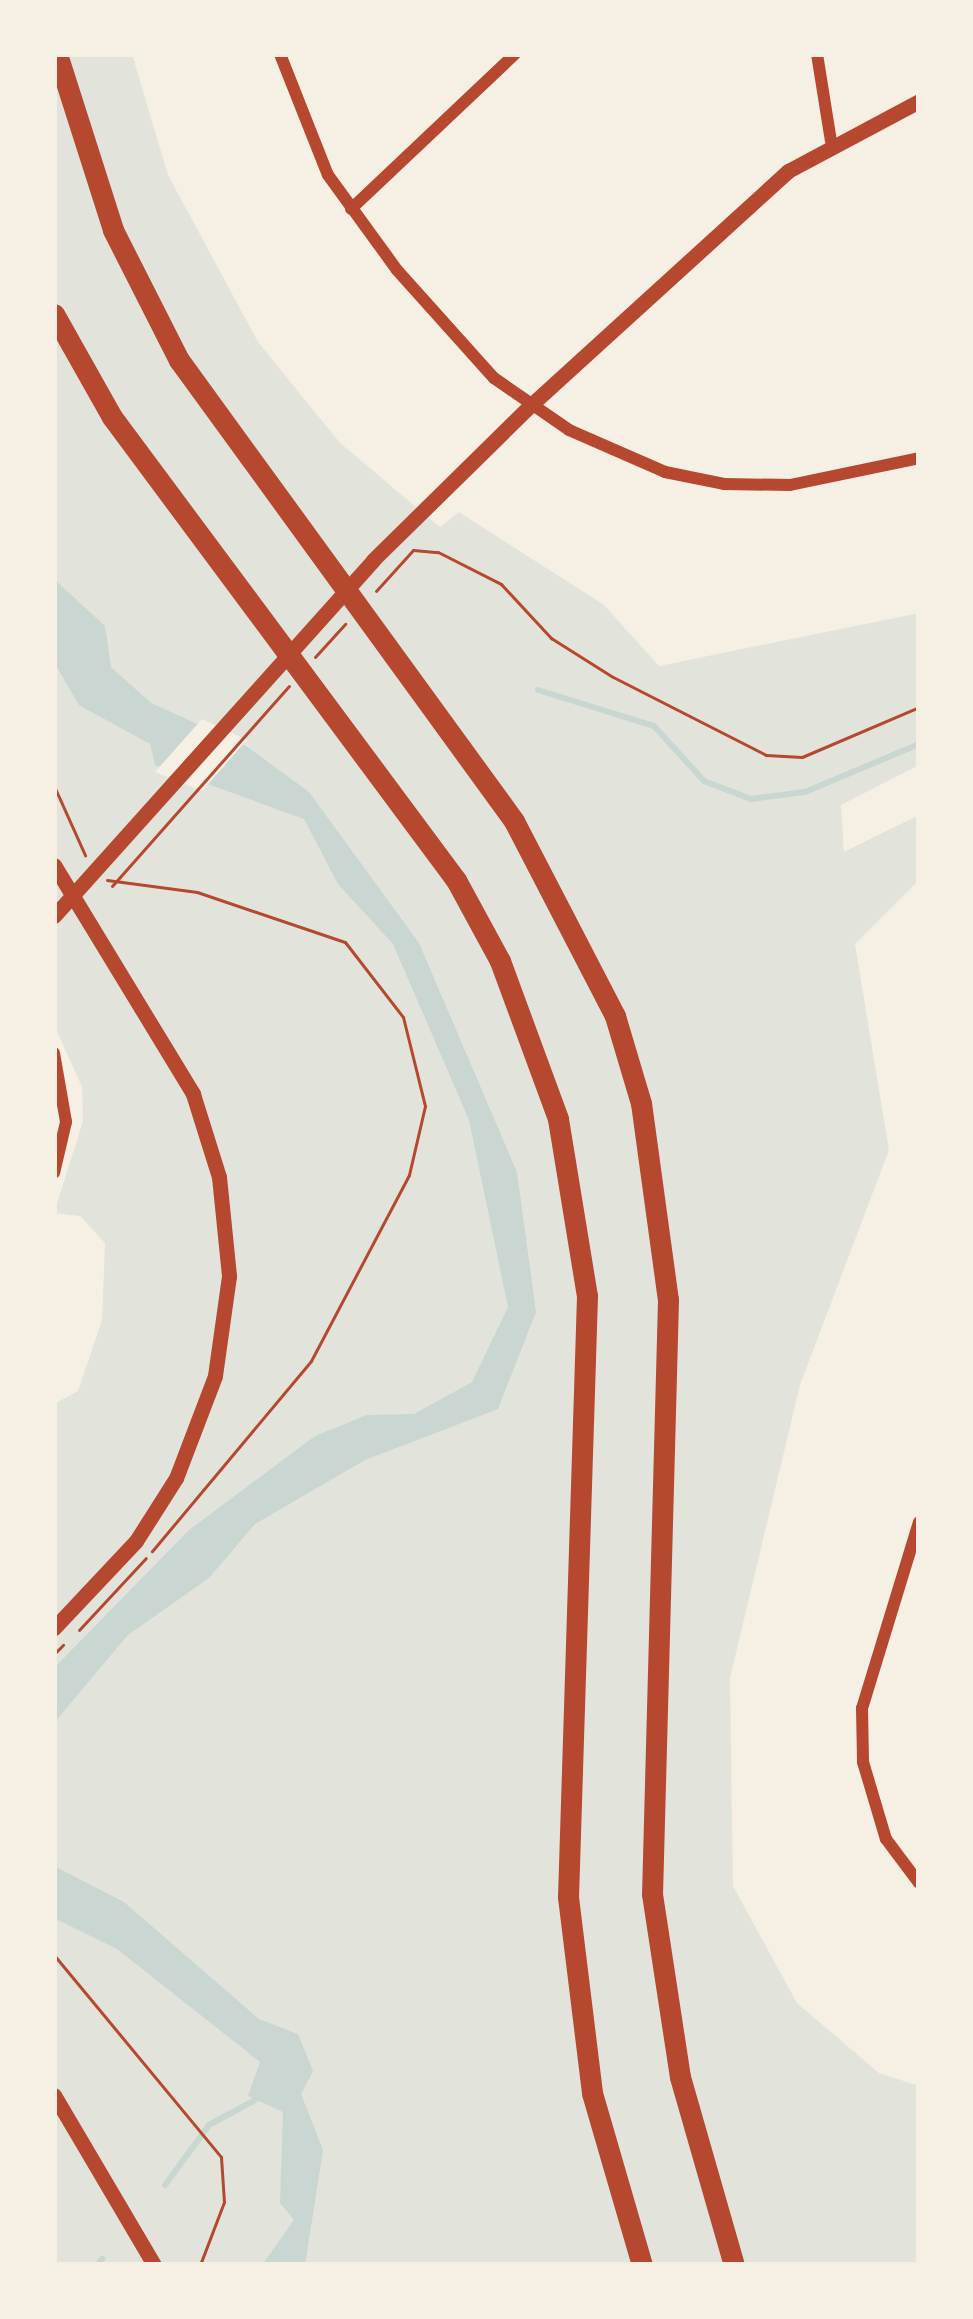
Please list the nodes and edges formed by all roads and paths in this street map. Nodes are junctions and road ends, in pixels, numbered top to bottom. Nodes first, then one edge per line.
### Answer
1 (57, 54) edge
2 (280, 54) edge
3 (515, 54) edge
4 (817, 54) edge
5 (919, 101) edge
6 (831, 141) junction
7 (352, 209) junction
8 (54, 314) edge
9 (532, 404) junction
10 (919, 458) edge
11 (370, 598) dead end
12 (355, 614) dead end
13 (311, 662) dead end
14 (297, 678) dead end
15 (919, 707) edge
16 (54, 786) edge
17 (82, 853) dead end
18 (54, 865) edge
19 (75, 896) junction
20 (54, 916) edge
21 (54, 1053) edge
22 (54, 1173) edge
23 (919, 1522) edge
24 (54, 1628) edge
25 (54, 1654) edge
26 (919, 1882) edge
27 (54, 1955) edge
28 (54, 2095) edge
29 (154, 2265) edge
30 (200, 2265) edge
31 (642, 2265) edge
32 (734, 2265) edge

1 - 32 highway
2 - 7 street
3 - 7 street
4 - 6 street
5 - 6 street
6 - 9 street
7 - 9 street
8 - 31 highway
9 - 10 street
9 - 19 street
11 - 15 path
12 - 13 path
14 - 25 path
16 - 17 path
18 - 19 street
19 - 20 street
19 - 24 street
21 - 22 street
23 - 26 street
27 - 30 path
28 - 29 street

